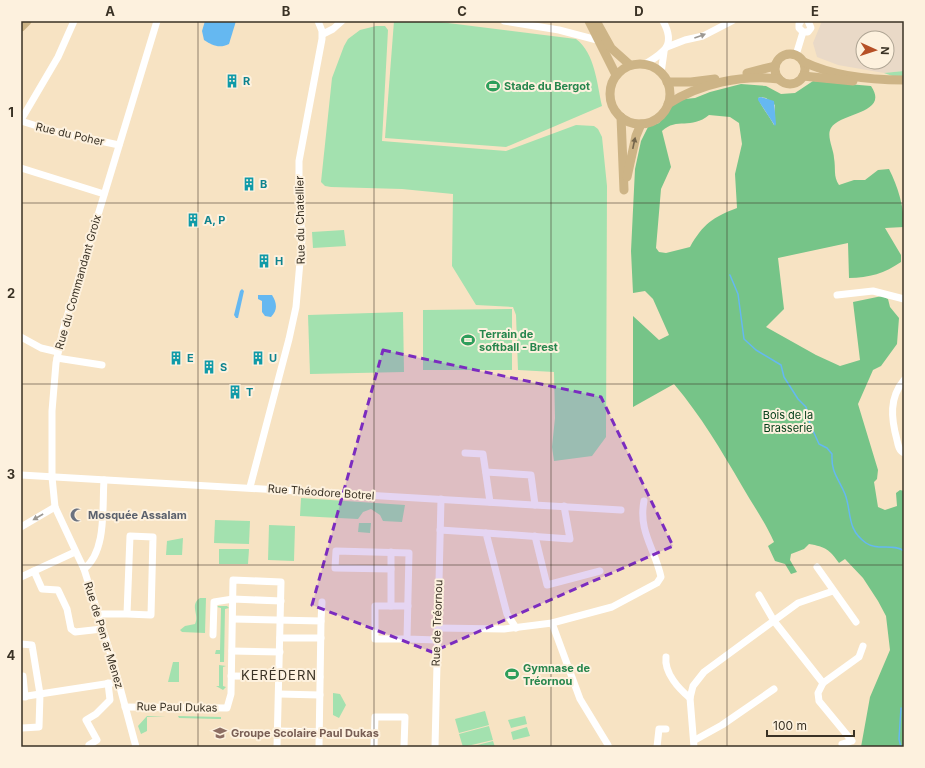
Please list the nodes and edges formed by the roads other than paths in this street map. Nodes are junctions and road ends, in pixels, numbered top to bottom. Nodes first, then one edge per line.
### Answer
1 (27, 21) edge
2 (74, 21) edge
3 (157, 21) edge
4 (318, 21) edge
5 (342, 21) edge
6 (504, 21) edge
7 (663, 21) edge
8 (732, 21) edge
9 (808, 21) edge
10 (797, 22) edge
11 (592, 23) edge
12 (21, 27) edge
13 (804, 32) junction
14 (322, 34) junction
15 (581, 35) junction
16 (598, 40) junction
17 (665, 50) junction
18 (796, 55) junction
19 (804, 62) junction
20 (645, 64) junction
21 (630, 65) junction
22 (775, 66) junction
23 (661, 73) junction
24 (616, 75) junction
25 (803, 76) junction
26 (778, 79) junction
27 (904, 80) edge
28 (667, 82) junction
29 (904, 86) edge
30 (668, 104) junction
31 (621, 117) junction
32 (21, 121) edge
33 (641, 124) junction
34 (119, 145) junction
35 (21, 168) edge
36 (104, 194) junction
37 (837, 295) dead end
38 (904, 299) edge
39 (21, 337) edge
40 (58, 355) junction
41 (102, 365) dead end
42 (904, 380) edge
43 (465, 453) dead end
44 (904, 453) edge
45 (486, 472) junction
46 (21, 475) edge
47 (52, 477) junction
48 (104, 480) junction
49 (250, 487) junction
50 (441, 499) junction
51 (644, 501) dead end
52 (490, 502) junction
53 (535, 505) junction
54 (564, 506) junction
55 (55, 507) junction
56 (621, 510) dead end
57 (21, 527) edge
58 (440, 530) junction
59 (486, 533) junction
60 (535, 536) junction
61 (75, 552) junction
62 (392, 552) junction
63 (817, 567) dead end
64 (84, 569) junction
65 (391, 569) junction
66 (34, 571) junction
67 (600, 571) dead end
68 (21, 577) edge
69 (833, 592) junction
70 (759, 595) dead end
71 (233, 599) junction
72 (281, 601) junction
73 (322, 602) dead end
74 (391, 606) junction
75 (408, 606) junction
76 (98, 614) junction
77 (127, 614) junction
78 (232, 619) junction
79 (280, 620) junction
80 (321, 621) junction
81 (774, 621) junction
82 (856, 622) dead end
83 (552, 623) junction
84 (437, 628) junction
85 (516, 628) junction
86 (102, 629) junction
87 (213, 635) dead end
88 (280, 638) junction
89 (321, 638) junction
90 (407, 639) junction
91 (437, 640) junction
92 (21, 644) edge
93 (864, 646) dead end
94 (232, 651) junction
95 (280, 652) junction
96 (666, 658) dead end
97 (21, 676) edge
98 (231, 676) junction
99 (279, 676) junction
100 (320, 677) junction
101 (118, 682) junction
102 (108, 683) junction
103 (823, 683) junction
104 (774, 689) dead end
105 (40, 694) junction
106 (279, 694) junction
107 (320, 695) junction
108 (23, 697) edge
109 (690, 698) junction
110 (125, 707) junction
111 (22, 728) edge
112 (666, 729) dead end
113 (278, 731) junction
114 (319, 732) junction
115 (694, 743) edge
116 (842, 744) dead end
117 (89, 745) dead end
118 (608, 745) dead end
119 (136, 747) edge
120 (277, 747) edge
121 (319, 747) edge
122 (374, 747) edge
123 (404, 747) edge
124 (435, 747) edge
125 (658, 747) edge

1 - 12 main road
2 - 32 street
3 - 34 street, Rue du Commandant Groix
4 - 14 street, Rue du Chatellier
5 - 14 street
6 - 15 street
7 - 17 street
17 -> 8 street
9 - 13 street
10 - 13 street
11 - 15 street
11 - 16 main road
11 - 21 main road
13 - 18 street
14 - 49 street, Rue du Chatellier
15 - 16 street
16 - 24 main road
17 - 20 street
17 - 23 street
18 - 19 main road
18 - 22 main road
19 - 25 main road
19 - 27 main road
20 - 21 main road
20 - 23 main road
21 - 24 main road
22 - 26 main road
22 - 28 main road
23 - 28 main road
24 - 31 main road
25 - 26 main road
25 - 29 main road
26 - 30 main road
28 - 30 main road
30 - 33 main road
31 - 33 main road
31 -> 33 main road
32 - 34 street, Rue du Poher
34 - 36 street, Rue du Commandant Groix
35 - 36 street
36 - 40 street, Rue du Commandant Groix
37 - 38 street
39 - 40 street
40 - 41 street
40 - 47 street, Rue du Commandant Groix
42 - 44 street
43 - 45 street
45 - 52 street
45 - 53 street
46 - 47 street, Rue Théodore Botrel
47 - 48 street, Rue Théodore Botrel
47 - 55 street, Rue du Commandant Groix
48 - 49 street, Rue Théodore Botrel
48 - 64 street, Rue de Pen ar Menez
49 - 50 street, Rue Théodore Botrel
50 - 52 street, Rue Théodore Botrel
50 - 58 street, Rue de Tréornou
51 - 83 street
52 - 53 street, Rue Théodore Botrel
53 - 54 street, Rue Théodore Botrel
54 - 56 street, Rue Théodore Botrel
54 - 60 street
55 -> 57 street
55 - 61 street, Rue du Commandant Groix
58 - 59 street
58 - 84 street, Rue de Tréornou
59 - 60 street
59 - 85 street
60 - 67 street
61 - 64 street, Rue du Commandant Groix
61 - 66 street
62 - 65 street
62 - 65 street
62 - 75 street
63 - 69 street
64 - 76 street, Rue de Pen ar Menez
65 - 74 street
66 - 68 street
66 - 86 street
69 - 81 street
69 - 82 street
70 - 81 street
71 - 72 street
71 - 72 street
71 - 78 street
71 - 87 street
72 - 79 street
73 - 80 street
74 - 75 street
74 - 90 street
75 - 90 street
76 - 77 street
76 - 86 street, Rue de Pen ar Menez
77 - 77 street
78 - 79 street
78 - 94 street
79 - 80 street
79 - 88 street
80 - 89 street
81 - 103 street
81 - 109 street
83 - 85 street
83 - 118 street
84 - 85 street
84 - 91 street, Rue de Tréornou
86 - 101 street, Rue de Pen ar Menez
88 - 89 street
88 - 95 street
89 - 100 street
90 - 91 street
91 - 124 street, Rue de Tréornou
92 - 105 street
93 - 103 street
94 - 95 street
94 - 98 street
95 - 99 street
96 - 109 street
97 - 108 street
98 - 99 street
98 - 110 street, Rue Paul Dukas
99 - 100 street
99 - 106 street
100 - 107 street
101 - 102 street
101 - 110 street, Rue de Pen ar Menez
102 - 105 street
102 - 117 street
103 - 116 street
104 - 115 street
105 - 108 street
105 - 111 street
106 - 107 street
106 - 113 street
107 - 114 street
109 - 115 street
110 - 119 street, Rue de Pen ar Menez
112 - 125 street
113 - 114 street
113 - 120 street
114 - 121 street
122 - 123 street

